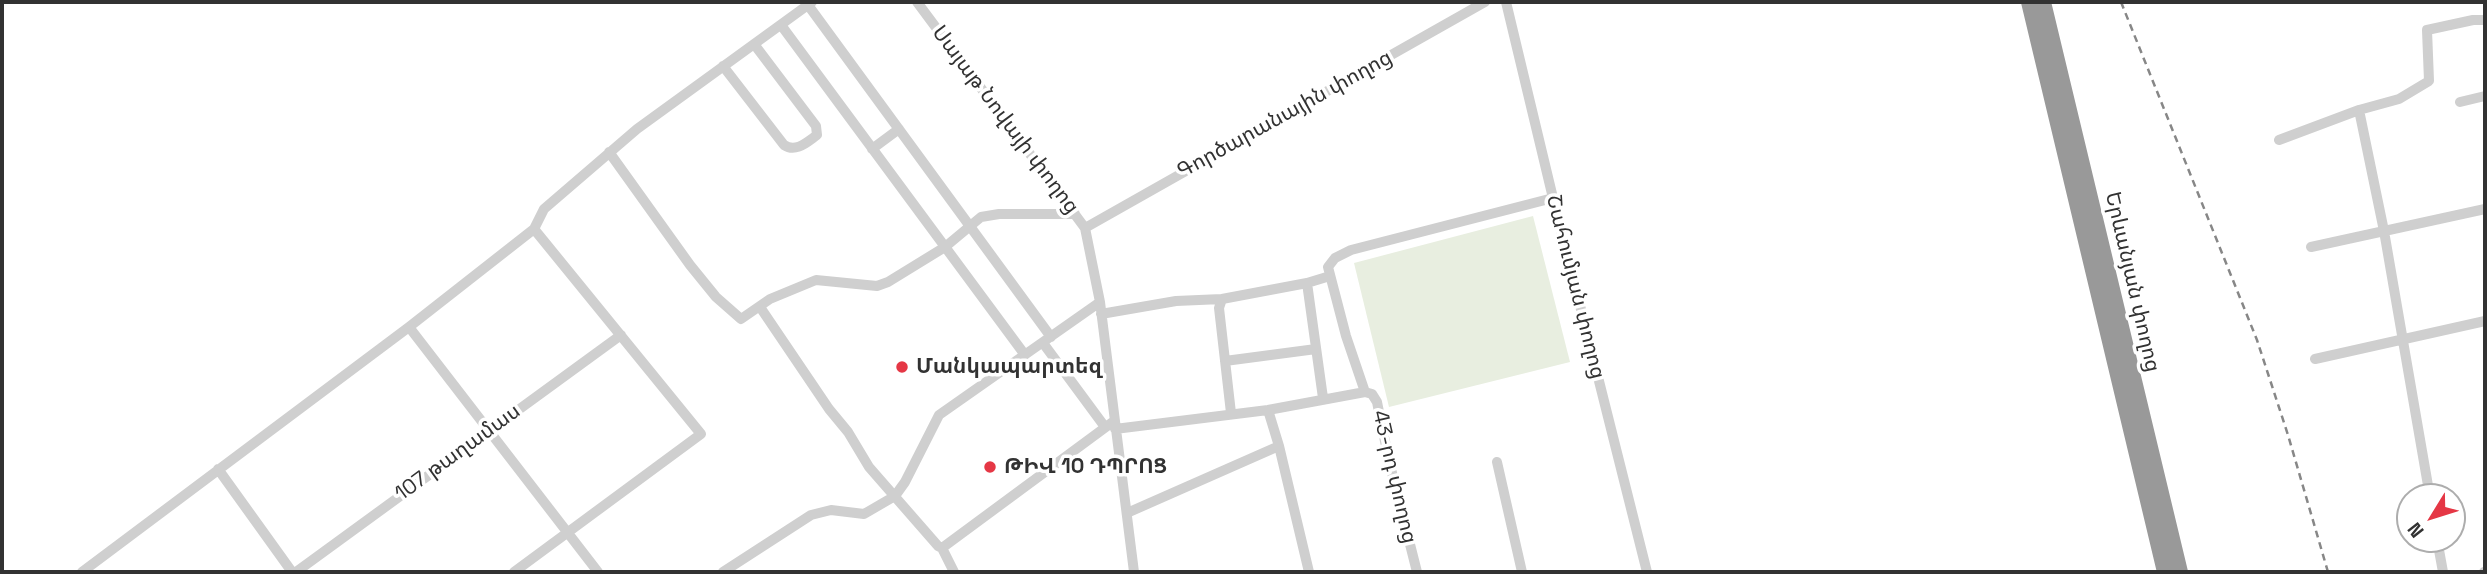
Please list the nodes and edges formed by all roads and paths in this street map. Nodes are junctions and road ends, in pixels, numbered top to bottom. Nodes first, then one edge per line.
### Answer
1 (917, 2) edge
2 (1485, 2) edge
3 (1506, 2) edge
4 (2029, 2) edge
5 (2043, 2) edge
6 (810, 3) edge
7 (2485, 20) edge
8 (781, 24) junction
9 (754, 44) junction
10 (723, 66) junction
11 (2485, 96) edge
12 (2460, 102) dead end
13 (2359, 110) junction
14 (899, 129) junction
15 (2279, 140) dead end
16 (872, 149) junction
17 (609, 152) junction
18 (1553, 198) junction
19 (2485, 209) edge
20 (1075, 214) junction
21 (970, 225) junction
22 (1085, 228) junction
23 (534, 229) junction
24 (2384, 230) junction
25 (944, 247) junction
26 (2311, 247) dead end
27 (1329, 272) junction
28 (1307, 283) junction
29 (1222, 299) junction
30 (1100, 302) junction
31 (760, 307) junction
32 (1101, 314) junction
33 (2485, 321) edge
34 (409, 327) junction
35 (621, 335) junction
36 (1047, 340) junction
37 (2403, 340) junction
38 (1316, 349) junction
39 (1025, 355) junction
40 (2315, 359) dead end
41 (1225, 361) junction
42 (1365, 392) junction
43 (2131, 395) junction
44 (1323, 398) junction
45 (1268, 410) junction
46 (1231, 413) junction
47 (1112, 426) junction
48 (490, 430) junction
49 (1279, 446) junction
50 (1497, 462) dead end
51 (218, 469) junction
52 (2428, 483) edge
53 (895, 496) junction
54 (1127, 513) junction
55 (568, 532) junction
56 (942, 548) junction
57 (2440, 553) edge
58 (2167, 561) edge
59 (82, 572) edge
60 (294, 572) edge
61 (514, 572) edge
62 (598, 572) edge
63 (723, 572) edge
64 (954, 572) edge
65 (1133, 572) edge
66 (1309, 572) edge
67 (1417, 572) edge
68 (1522, 572) edge
69 (1647, 572) edge
70 (2180, 572) edge
71 (2443, 572) edge

1 - 20 street, Սայաթ Նովայի փողոց
2 - 22 street, Գործարանային փողոց
3 - 18 street, Շահումյան փողոց
4 - 43 highway, Երևանյան փողոց
5 - 43 highway, Երևանյան փողոց
6 - 8 street
6 - 14 street
7 - 13 street
8 - 9 street
8 - 16 street
9 - 10 street
9 - 10 street
10 - 17 street
11 - 12 street
13 - 15 street
13 - 24 street
14 - 16 street
14 - 21 street
16 - 25 street
17 - 23 street
17 - 31 street
18 - 27 street
18 - 69 street, Շահումյան փողոց
19 - 24 street
20 - 21 street
20 - 22 street, Սայաթ Նովայի փողոց
21 - 25 street
21 - 36 street
22 - 30 street, Սայաթ Նովայի փողոց
23 - 34 street
23 - 35 street
24 - 26 street
24 - 37 street
25 - 31 street
25 - 39 street
27 - 28 street
27 - 42 street, 43-րդ փողոց
28 - 29 street
28 - 38 street
29 - 32 street
29 - 41 street
30 - 32 street, Սայաթ Նովայի փողոց
30 - 36 street
31 - 53 street
32 - 47 street, Սայաթ Նովայի փողոց
33 - 37 street
34 - 48 street
34 - 51 street
35 - 48 street, 107 թաղամաս
35 - 55 street
36 - 39 street
36 - 47 street
37 - 40 street
37 - 52 street
38 - 41 street
38 - 44 street
39 - 53 street
41 - 46 street
42 - 44 street
42 - 67 street, 43-րդ փողոց
43 - 58 highway, Երևանյան փողոց
44 - 45 street
45 - 46 street
45 - 49 street
46 - 47 street
47 - 54 street, Սայաթ Նովայի փողոց
47 - 56 street
48 - 55 street
48 - 60 street, 107 թաղամաս
49 - 54 street
49 - 66 street
50 - 68 street
51 - 59 street
51 - 60 street
53 - 56 street
53 - 63 street
54 - 65 street, Սայաթ Նովայի փողոց
55 - 61 street
55 - 62 street
56 - 64 street
57 - 71 street
58 - 70 highway, Երևանյան փողոց

